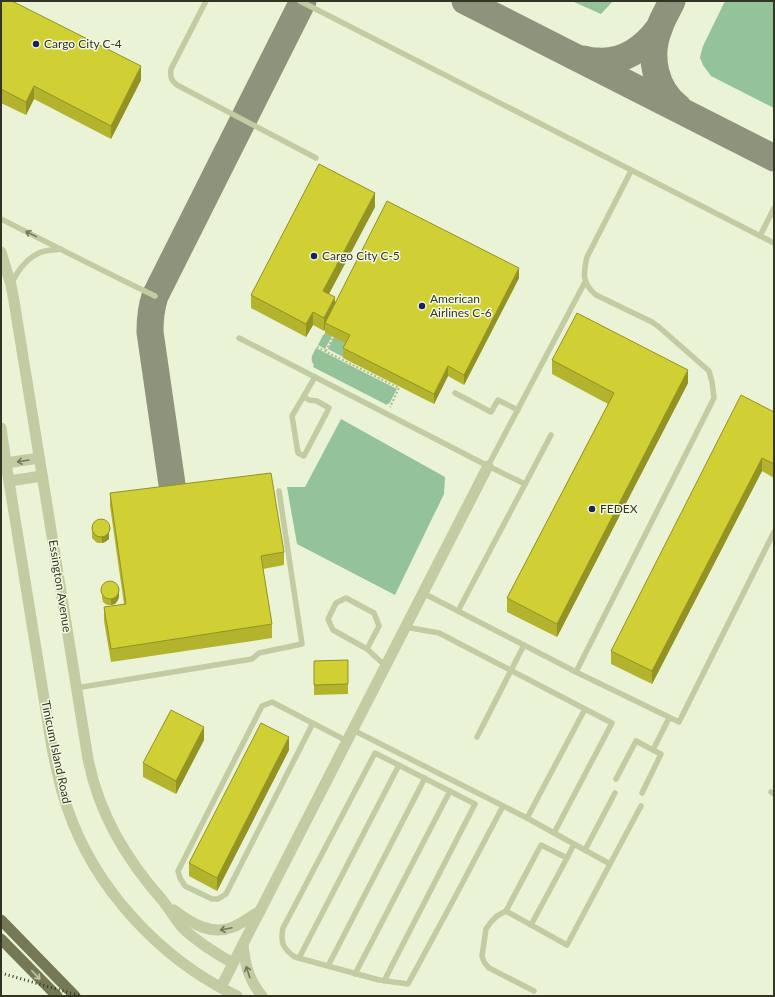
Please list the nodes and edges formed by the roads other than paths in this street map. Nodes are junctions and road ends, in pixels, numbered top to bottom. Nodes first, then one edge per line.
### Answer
1 (206, 1) edge
2 (300, 1) edge
3 (316, 158) dead end
4 (631, 171) junction
5 (774, 208) edge
6 (1, 219) edge
7 (760, 236) junction
8 (774, 243) edge
9 (61, 249) junction
10 (1, 252) edge
11 (585, 282) junction
12 (11, 285) junction
13 (155, 296) dead end
14 (239, 338) dead end
15 (315, 377) junction
16 (455, 393) dead end
17 (304, 397) junction
18 (518, 410) junction
19 (1, 428) edge
20 (551, 435) dead end
21 (39, 458) junction
22 (4, 464) edge
23 (488, 466) junction
24 (42, 476) junction
25 (5, 482) edge
26 (525, 484) junction
27 (279, 491) dead end
28 (774, 532) edge
29 (423, 593) junction
30 (458, 611) junction
31 (405, 627) junction
32 (524, 645) junction
33 (367, 649) junction
34 (386, 665) junction
35 (512, 671) junction
36 (576, 672) junction
37 (76, 688) junction
38 (585, 709) junction
39 (670, 718) junction
40 (313, 723) junction
41 (353, 730) junction
42 (477, 737) dead end
43 (347, 741) junction
44 (653, 750) junction
45 (399, 765) junction
46 (425, 778) junction
47 (616, 780) dead end
48 (450, 791) junction
49 (615, 793) dead end
50 (642, 793) dead end
51 (503, 806) junction
52 (641, 806) dead end
53 (527, 818) junction
54 (554, 833) junction
55 (574, 844) junction
56 (585, 850) junction
57 (567, 858) junction
58 (610, 864) junction
59 (164, 903) junction
60 (260, 911) junction
61 (506, 911) junction
62 (1, 920) edge
63 (531, 925) junction
64 (1, 939) edge
65 (243, 945) junction
66 (300, 958) junction
67 (233, 964) junction
68 (328, 966) junction
69 (355, 974) junction
70 (384, 981) junction
71 (221, 987) junction
72 (534, 991) dead end
73 (57, 996) edge
74 (75, 996) edge
75 (237, 996) edge
76 (262, 996) edge

1 - 3 lane
2 - 4 lane
4 - 7 lane
4 - 11 lane
5 - 7 lane
9 -> 6 lane
7 - 8 lane
9 - 12 lane
9 - 13 lane
10 - 12 street, Essington Avenue
11 - 18 lane
11 - 36 lane
12 - 21 street, Essington Avenue
14 - 15 lane
15 - 17 lane
15 - 23 lane
16 - 18 lane
17 - 17 lane
18 - 23 lane
19 - 22 street, Tinicum Island Road
20 - 26 lane
21 -> 22 street
21 - 24 street, Essington Avenue
22 - 25 street, Tinicum Island Road
23 - 26 lane
23 - 29 street
24 - 25 street
24 - 37 street, Essington Avenue
25 - 71 street, Tinicum Island Road
26 - 30 lane
27 - 37 lane
28 - 39 lane
29 - 30 lane
29 - 31 street
30 - 32 lane
31 - 34 street
31 - 35 lane
32 - 35 lane
32 - 36 lane
33 - 33 lane
33 - 34 lane
34 - 41 street
35 - 38 lane
35 - 42 lane
36 - 39 lane
37 - 59 street, Essington Avenue
38 - 53 lane
38 - 54 lane
39 - 44 lane
40 - 40 lane
40 - 43 lane
41 - 43 street
41 - 51 lane
43 - 60 street
44 - 47 lane
44 - 50 lane
45 - 46 lane
45 - 66 lane
45 - 66 lane
46 - 48 lane
46 - 68 lane
48 - 69 lane
48 - 70 lane
49 - 56 lane
51 - 53 lane
51 - 70 lane
52 - 58 lane
53 - 54 lane
54 - 55 lane
55 - 56 lane
55 - 57 lane
56 - 58 lane
57 - 61 lane
57 - 63 lane
58 - 63 lane
60 -> 59 street
59 - 67 street
60 - 65 street
61 - 63 lane
61 - 72 lane
62 - 74 main road
64 -> 73 main road
65 - 67 street
76 -> 65 street
66 - 68 lane
67 - 71 street
68 - 69 lane
69 - 70 lane
71 - 75 street, Tinicum Island Road

